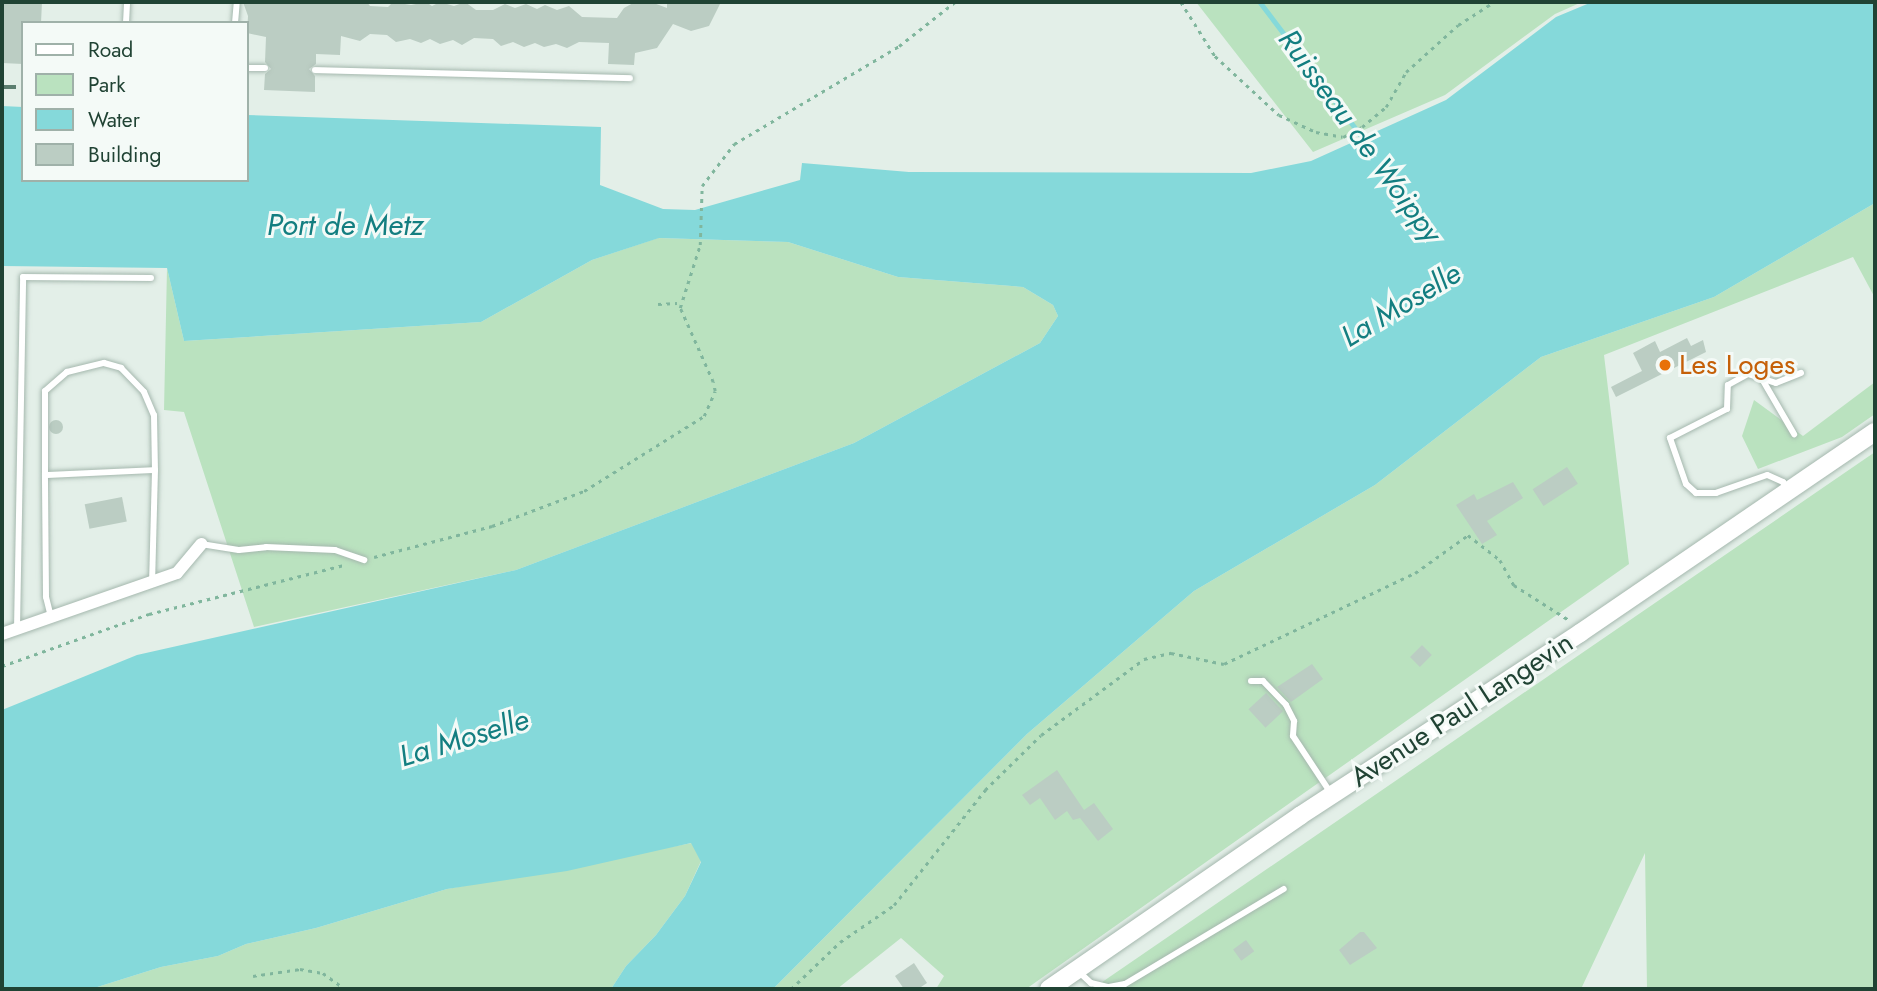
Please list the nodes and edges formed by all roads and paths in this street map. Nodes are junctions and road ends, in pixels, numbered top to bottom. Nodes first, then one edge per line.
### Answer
1 (127, 2) edge
2 (237, 2) edge
3 (955, 2) edge
4 (1181, 2) edge
5 (1494, 2) edge
6 (126, 21) edge
7 (235, 21) edge
8 (248, 68) edge
9 (265, 68) dead end
10 (315, 70) dead end
11 (630, 78) dead end
12 (150, 278) dead end
13 (677, 303) dead end
14 (658, 304) dead end
15 (1801, 373) dead end
16 (1762, 379) junction
17 (1875, 432) edge
18 (1794, 434) dead end
19 (155, 471) junction
20 (45, 475) junction
21 (1789, 491) junction
22 (201, 544) joint
23 (364, 560) junction
24 (152, 582) junction
25 (51, 617) junction
26 (17, 629) junction
27 (1580, 633) junction
28 (2, 634) edge
29 (2, 666) edge
30 (1251, 681) dead end
31 (1332, 795) junction
32 (1284, 888) dead end
33 (1077, 970) junction
34 (253, 976) dead end
35 (345, 989) edge
36 (791, 989) edge
37 (1049, 989) edge

1 - 6 lane
2 - 7 lane
3 - 23 path
4 - 5 path
8 - 9 lane
10 - 11 lane
12 - 26 lane
13 - 14 path
15 - 16 lane
16 - 18 lane
16 - 21 lane
17 - 21 main road, Avenue Paul Langevin
19 - 20 lane
19 - 20 lane
19 - 24 lane
20 - 25 lane
21 - 27 main road, Avenue Paul Langevin
22 - 23 lane
22 - 24 street
23 - 29 path
24 - 25 street
25 - 26 street
26 - 28 street
27 - 31 main road, Avenue Paul Langevin
27 - 36 path
30 - 31 lane
31 - 33 main road, Avenue Paul Langevin
32 - 33 lane
33 - 37 main road, Avenue Paul Langevin
34 - 35 path

